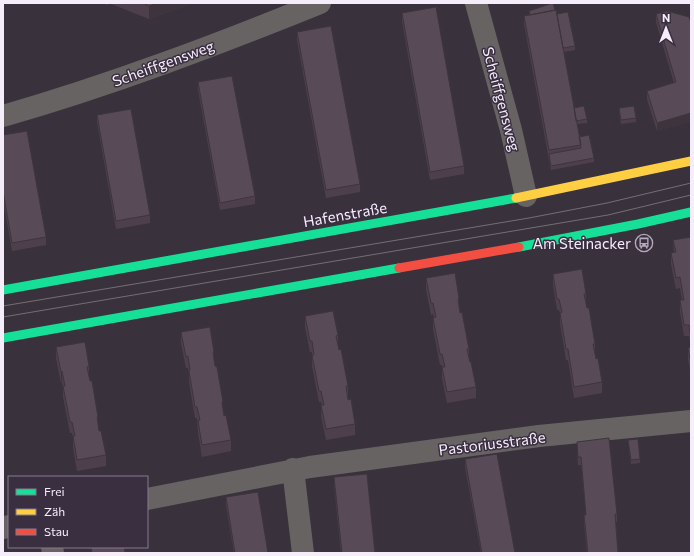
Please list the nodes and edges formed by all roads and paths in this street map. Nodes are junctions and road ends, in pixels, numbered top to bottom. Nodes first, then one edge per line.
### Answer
1 (320, 3) edge
2 (476, 3) edge
3 (3, 116) edge
4 (691, 161) edge
5 (526, 196) junction
6 (691, 212) edge
7 (3, 290) edge
8 (3, 338) edge
9 (691, 421) edge
10 (293, 469) junction
11 (148, 499) edge
12 (303, 553) edge

1 - 3 street, Scheiffgensweg
2 - 5 street, Scheiffgensweg
4 - 5 main road, Hafenstraße
5 - 7 main road, Hafenstraße
6 - 8 main road
9 - 10 street, Pastoriusstraße
10 - 11 street, Pastoriusstraße
10 - 12 street

